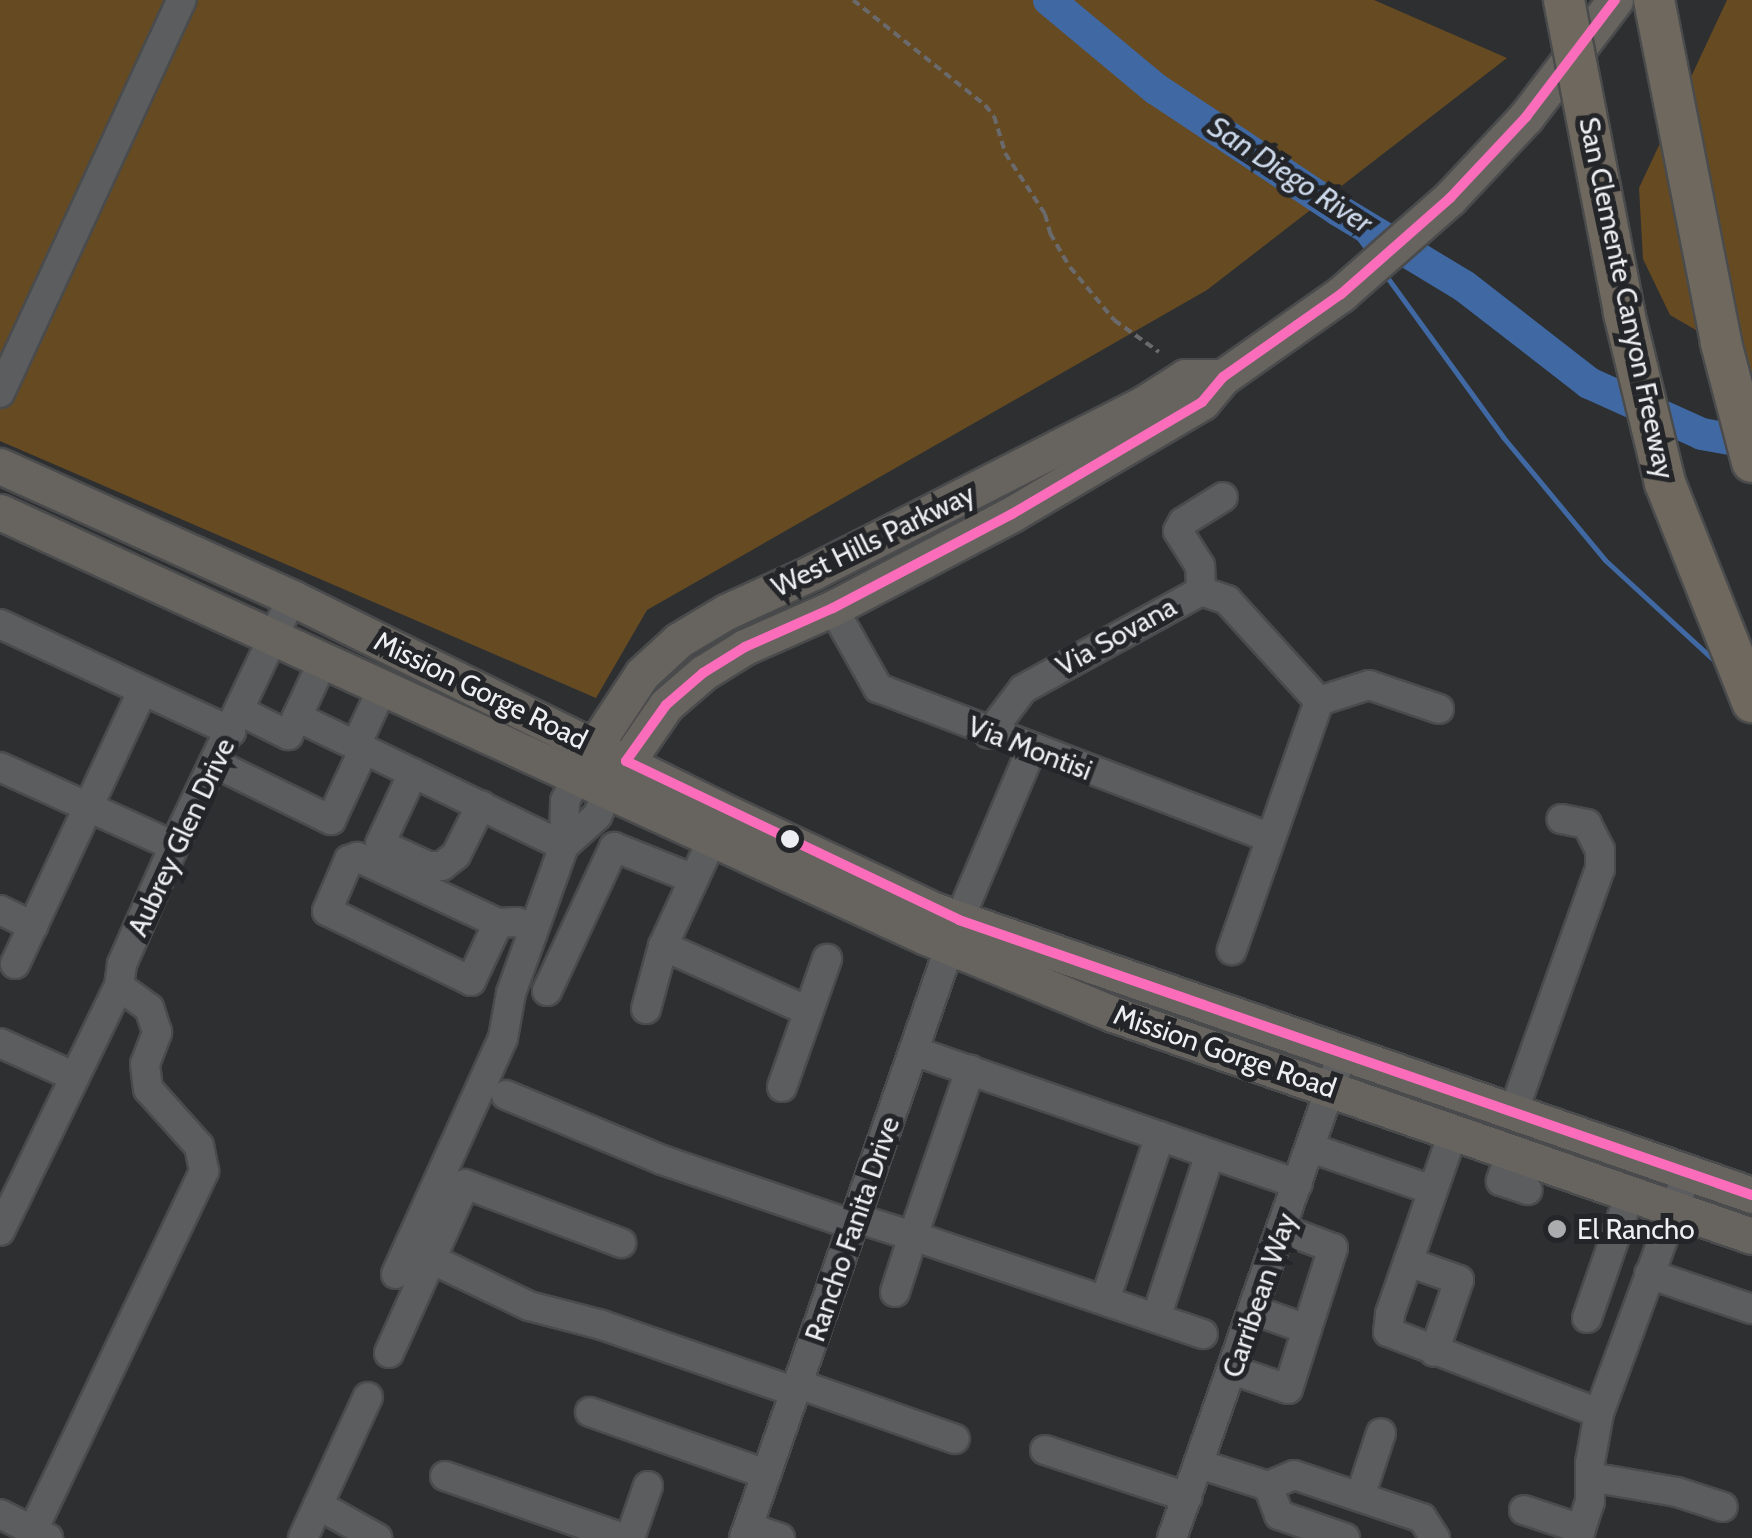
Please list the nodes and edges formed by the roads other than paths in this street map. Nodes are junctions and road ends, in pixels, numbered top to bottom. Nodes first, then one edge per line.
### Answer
1 (182, 0) edge
2 (1564, 0) edge
3 (1654, 0) edge
4 (1608, 11) edge
5 (1223, 377) junction
6 (0, 393) edge
7 (1752, 462) edge
8 (0, 466) edge
9 (1223, 497) dead end
10 (0, 512) edge
11 (1201, 591) junction
12 (292, 598) junction
13 (833, 608) junction
14 (0, 624) edge
15 (274, 637) junction
16 (324, 660) junction
17 (382, 686) junction
18 (143, 690) junction
19 (1319, 701) junction
20 (1752, 702) edge
21 (1439, 709) dead end
22 (297, 717) junction
23 (235, 721) junction
24 (990, 734) junction
25 (594, 744) junction
26 (360, 747) junction
27 (1031, 750) junction
28 (626, 761) junction
29 (216, 764) junction
30 (0, 766) edge
31 (413, 772) junction
32 (577, 776) junction
33 (608, 792) junction
34 (481, 805) junction
35 (88, 808) junction
36 (1561, 819) dead end
37 (1270, 838) junction
38 (711, 842) junction
39 (174, 846) junction
40 (564, 846) junction
41 (694, 878) junction
42 (0, 910) edge
43 (498, 922) junction
44 (33, 926) junction
45 (532, 928) junction
46 (954, 934) junction
47 (664, 946) junction
48 (1232, 950) dead end
49 (827, 958) dead end
50 (14, 964) dead end
51 (119, 986) junction
52 (547, 991) dead end
53 (646, 1008) dead end
54 (808, 1011) junction
55 (0, 1042) edge
56 (914, 1051) junction
57 (1344, 1052) junction
58 (970, 1070) junction
59 (75, 1077) junction
60 (782, 1086) dead end
61 (1332, 1088) junction
62 (506, 1095) dead end
63 (1514, 1110) junction
64 (1550, 1123) junction
65 (1454, 1130) junction
66 (1160, 1136) junction
67 (1311, 1148) junction
68 (1210, 1154) junction
69 (1688, 1171) junction
70 (1298, 1184) junction
71 (1432, 1190) junction
72 (1630, 1191) junction
73 (1752, 1195) edge
74 (1675, 1207) junction
75 (2, 1219) edge
76 (854, 1222) junction
77 (1282, 1229) junction
78 (913, 1236) junction
79 (1752, 1236) edge
80 (621, 1242) dead end
81 (431, 1259) junction
82 (1408, 1262) junction
83 (396, 1274) dead end
84 (1649, 1274) junction
85 (895, 1292) dead end
86 (1105, 1300) junction
87 (1253, 1310) junction
88 (1752, 1310) edge
89 (1156, 1318) junction
90 (1587, 1318) dead end
91 (1306, 1329) junction
92 (1203, 1334) dead end
93 (1434, 1352) junction
94 (389, 1353) dead end
95 (1232, 1370) junction
96 (796, 1388) junction
97 (368, 1396) dead end
98 (590, 1412) dead end
99 (1599, 1413) junction
100 (1382, 1433) dead end
101 (956, 1440) dead end
102 (1045, 1450) dead end
103 (1199, 1464) junction
104 (766, 1474) junction
105 (445, 1476) dead end
106 (1590, 1476) junction
107 (648, 1486) dead end
108 (1268, 1486) junction
109 (1187, 1497) junction
110 (1360, 1497) junction
111 (318, 1505) junction
112 (1722, 1506) dead end
113 (1524, 1510) dead end
114 (0, 1514) edge
115 (746, 1532) edge
116 (40, 1534) edge
117 (1580, 1534) edge
118 (302, 1538) edge
119 (376, 1538) edge
120 (627, 1538) edge
121 (780, 1538) edge
122 (1172, 1538) edge
123 (1345, 1538) edge
124 (1436, 1538) edge

1 - 6 street
2 - 20 highway, San Clemente Canyon Freeway, bridge
3 - 7 highway
4 - 5 main road, West Hills Parkway
5 - 13 main road, West Hills Parkway
5 - 25 main road, West Hills Parkway
8 - 12 main road, Mission Gorge Road
9 - 11 street
10 - 15 main road, Mission Gorge Road
11 - 19 street, Via Sovana
11 - 24 street, Via Sovana
12 - 15 street, Aubrey Glen Drive
12 - 25 main road, Mission Gorge Road
13 - 24 street, Via Montisi
13 - 28 main road, West Hills Parkway
14 - 18 street
15 - 16 main road, Mission Gorge Road
15 - 23 street, Aubrey Glen Drive
16 - 17 main road, Mission Gorge Road
16 - 22 street
17 - 26 street
17 - 32 main road, Mission Gorge Road
18 - 23 street
18 - 35 street
19 - 21 street
19 - 37 street
22 - 23 street
22 - 26 street
23 - 29 street, Aubrey Glen Drive
24 - 27 street, Via Montisi
25 - 28 main road, Mission Gorge Road
25 - 32 main road, West Hills Parkway
26 - 29 street
26 - 31 street
27 - 37 street, Via Montisi
27 - 46 street, Rancho Fanita Drive
28 - 33 main road, West Hills Parkway
28 - 46 main road, Mission Gorge Road
29 - 39 street, Aubrey Glen Drive
30 - 35 street
31 - 34 street
31 - 34 street
32 - 33 main road, Mission Gorge Road
32 - 40 street
33 - 38 main road, Mission Gorge Road
33 - 40 street
34 - 40 street
35 - 39 street
35 - 44 street
36 - 63 street
37 - 48 street
38 - 41 street
38 - 46 main road, Mission Gorge Road
39 - 51 street, Aubrey Glen Drive
40 - 45 street
41 - 47 street
41 - 52 street
42 - 44 street
43 - 43 street
43 - 45 street
44 - 50 street
45 - 83 street
46 - 56 street, Rancho Fanita Drive
46 - 57 main road, Mission Gorge Road
46 - 61 main road, Mission Gorge Road
47 - 53 street
47 - 54 street
49 - 54 street
51 - 59 street, Aubrey Glen Drive
51 - 116 street
54 - 60 street
55 - 59 street
56 - 58 street
56 - 76 street, Rancho Fanita Drive
57 - 61 street, Carribean Way
57 - 63 main road, Mission Gorge Road
58 - 66 street
58 - 78 street
59 - 75 street, Aubrey Glen Drive
61 - 65 main road, Mission Gorge Road
61 - 67 street, Carribean Way
62 - 76 street
63 - 64 main road, Mission Gorge Road
64 - 65 main road
64 - 69 main road, Mission Gorge Road
65 - 71 street
65 - 72 main road, Mission Gorge Road
66 - 68 street
66 - 86 street
67 - 70 street, Carribean Way
67 - 71 street
68 - 70 street
68 - 89 street
69 - 73 main road, Mission Gorge Road
69 - 74 street
70 - 77 street, Carribean Way
71 - 82 street
72 - 74 main road, Mission Gorge Road
72 - 90 street
74 - 79 main road, Mission Gorge Road
74 - 84 street
76 - 78 street
76 - 96 street, Rancho Fanita Drive
77 - 87 street, Carribean Way
77 - 91 street
78 - 85 street
78 - 86 street
80 - 81 street
81 - 94 street
81 - 96 street
82 - 93 street
82 - 93 street
84 - 88 street
84 - 99 street
86 - 89 street
87 - 91 street
87 - 95 street, Carribean Way
89 - 92 street
91 - 95 street
93 - 99 street
95 - 103 street, Carribean Way
96 - 101 street
96 - 104 street, Rancho Fanita Drive
97 - 111 street
98 - 104 street
99 - 106 street
100 - 110 street
102 - 109 street
103 - 108 street
103 - 109 street, Carribean Way
104 - 115 street, Rancho Fanita Drive
105 - 120 street
106 - 112 street
106 - 117 street
107 - 120 street
108 - 110 street
108 - 123 street
109 - 122 street, Carribean Way
110 - 124 street
111 - 118 street
111 - 119 street
113 - 117 street
114 - 116 street
115 - 121 street

